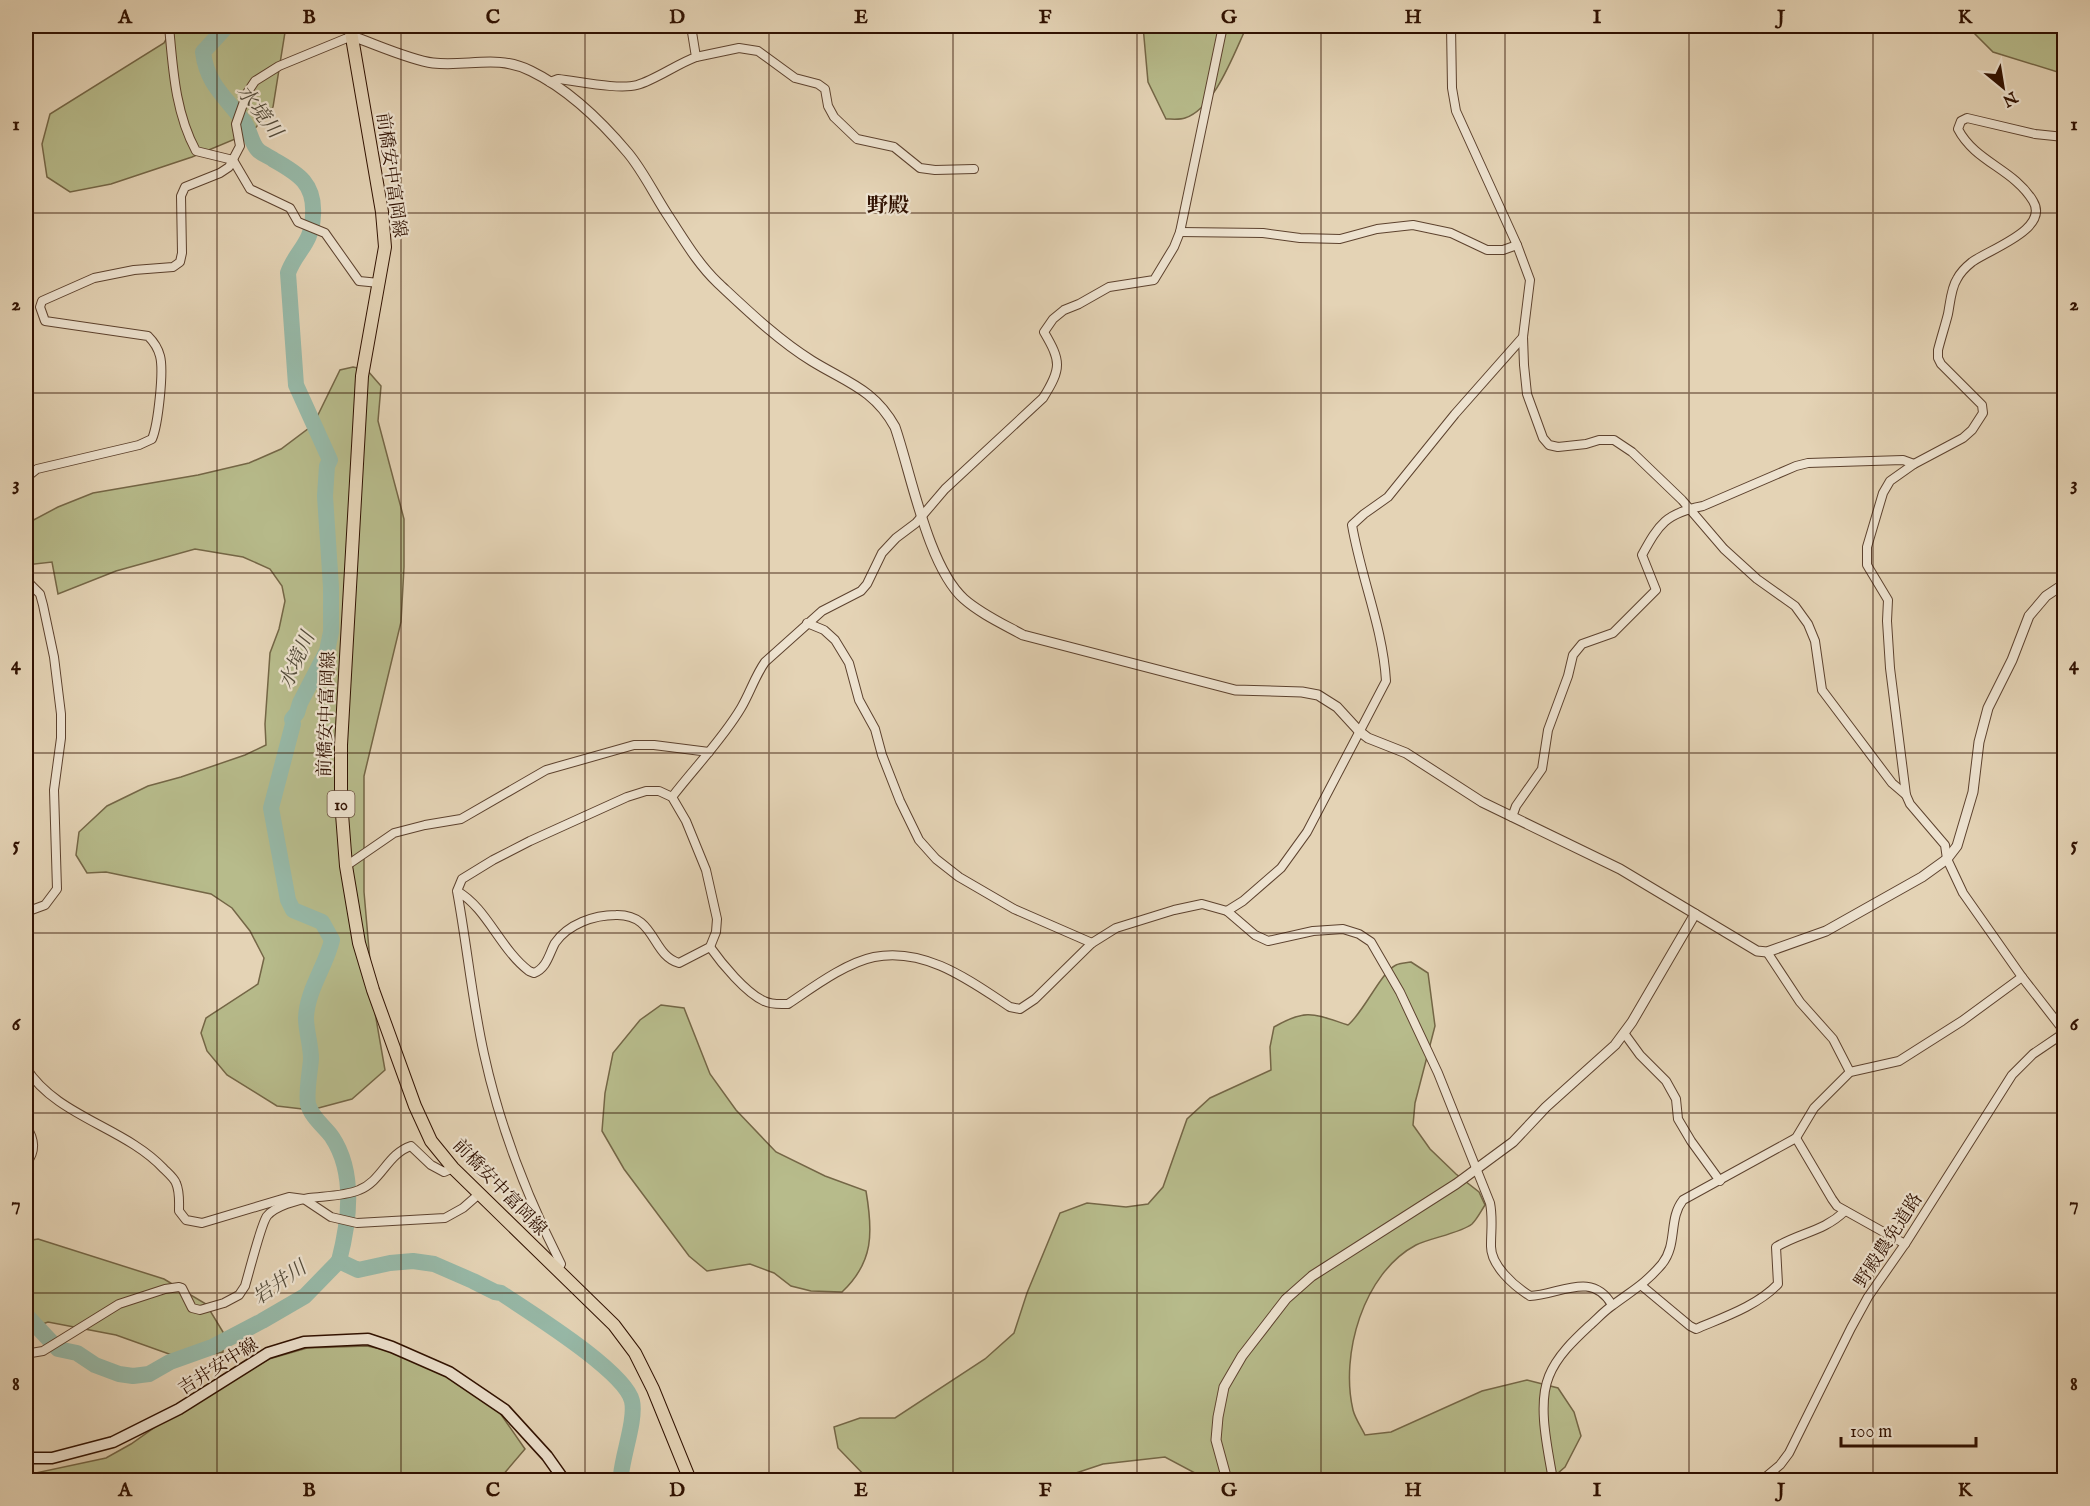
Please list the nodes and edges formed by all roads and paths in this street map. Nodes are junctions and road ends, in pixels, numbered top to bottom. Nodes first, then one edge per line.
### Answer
1 (169, 26) edge
2 (691, 26) edge
3 (1223, 26) edge
4 (1451, 26) edge
5 (351, 31) edge
6 (696, 57) junction
7 (550, 82) junction
8 (2064, 137) edge
9 (233, 160) junction
10 (974, 169) dead end
11 (1180, 232) junction
12 (1517, 245) junction
13 (379, 283) junction
14 (1523, 337) junction
15 (1914, 464) junction
16 (26, 477) edge
17 (1689, 509) junction
18 (922, 517) junction
19 (26, 580) edge
20 (2064, 584) edge
21 (807, 623) junction
22 (1359, 731) junction
23 (709, 752) junction
24 (1906, 795) junction
25 (672, 797) junction
26 (1512, 818) junction
27 (1947, 859) junction
28 (346, 866) junction
29 (458, 891) junction
30 (1227, 911) junction
31 (26, 912) edge
32 (1695, 914) junction
33 (1092, 943) junction
34 (710, 947) junction
35 (1767, 952) junction
36 (2022, 976) junction
37 (2064, 1032) edge
38 (1624, 1033) junction
39 (26, 1068) edge
40 (1850, 1072) junction
41 (26, 1126) edge
42 (1796, 1138) junction
43 (26, 1164) edge
44 (453, 1168) junction
45 (1475, 1170) junction
46 (1720, 1181) junction
47 (479, 1194) junction
48 (304, 1199) junction
49 (1845, 1211) junction
50 (1905, 1244) junction
51 (556, 1270) junction
52 (1642, 1286) junction
53 (1612, 1305) junction
54 (26, 1349) edge
55 (26, 1458) edge
56 (564, 1480) edge
57 (690, 1480) edge
58 (1227, 1480) edge
59 (1554, 1480) edge
60 (1761, 1480) edge

1 - 9 street
2 - 6 street
3 - 11 street
4 - 12 street
5 - 7 street
5 - 9 street
5 - 13 main road, 前橋安中富岡線 / 10
6 - 7 street
6 - 10 street
7 - 18 street
8 - 15 street
9 - 13 street
9 - 16 street
11 - 12 street
11 - 18 street
12 - 14 street
13 - 28 main road, 前橋安中富岡線 / 10
14 - 17 street
14 - 22 street
15 - 17 street
15 - 24 street
17 - 24 street
17 - 26 street
18 - 21 street
18 - 22 street
19 - 31 street
20 - 27 street
21 - 23 street
21 - 33 street
22 - 26 street
22 - 30 street
23 - 25 street
23 - 28 street
24 - 27 street
25 - 29 street
25 - 34 street
26 - 32 street
27 - 35 street
27 - 36 street
28 - 44 main road, 前橋安中富岡線 / 10
29 - 34 street
29 - 51 street
30 - 33 street
30 - 45 street
32 - 35 street
32 - 38 street
33 - 34 street
35 - 40 street
36 - 37 street
36 - 40 street
37 - 50 street, 野殿農免道路
38 - 45 street
38 - 46 street
39 - 48 street
40 - 42 street
41 - 43 street
42 - 46 street
42 - 49 street
44 - 47 main road, 前橋安中富岡線 / 10
44 - 48 street
45 - 53 street
45 - 58 street
46 - 52 street
47 - 48 street
47 - 51 main road, 前橋安中富岡線 / 10
48 - 54 street
49 - 50 street
49 - 52 street
50 - 60 street, 野殿農免道路
51 - 57 main road, 前橋安中富岡線 / 10
52 - 53 street
53 - 59 street
55 - 56 main road, 吉井安中線

